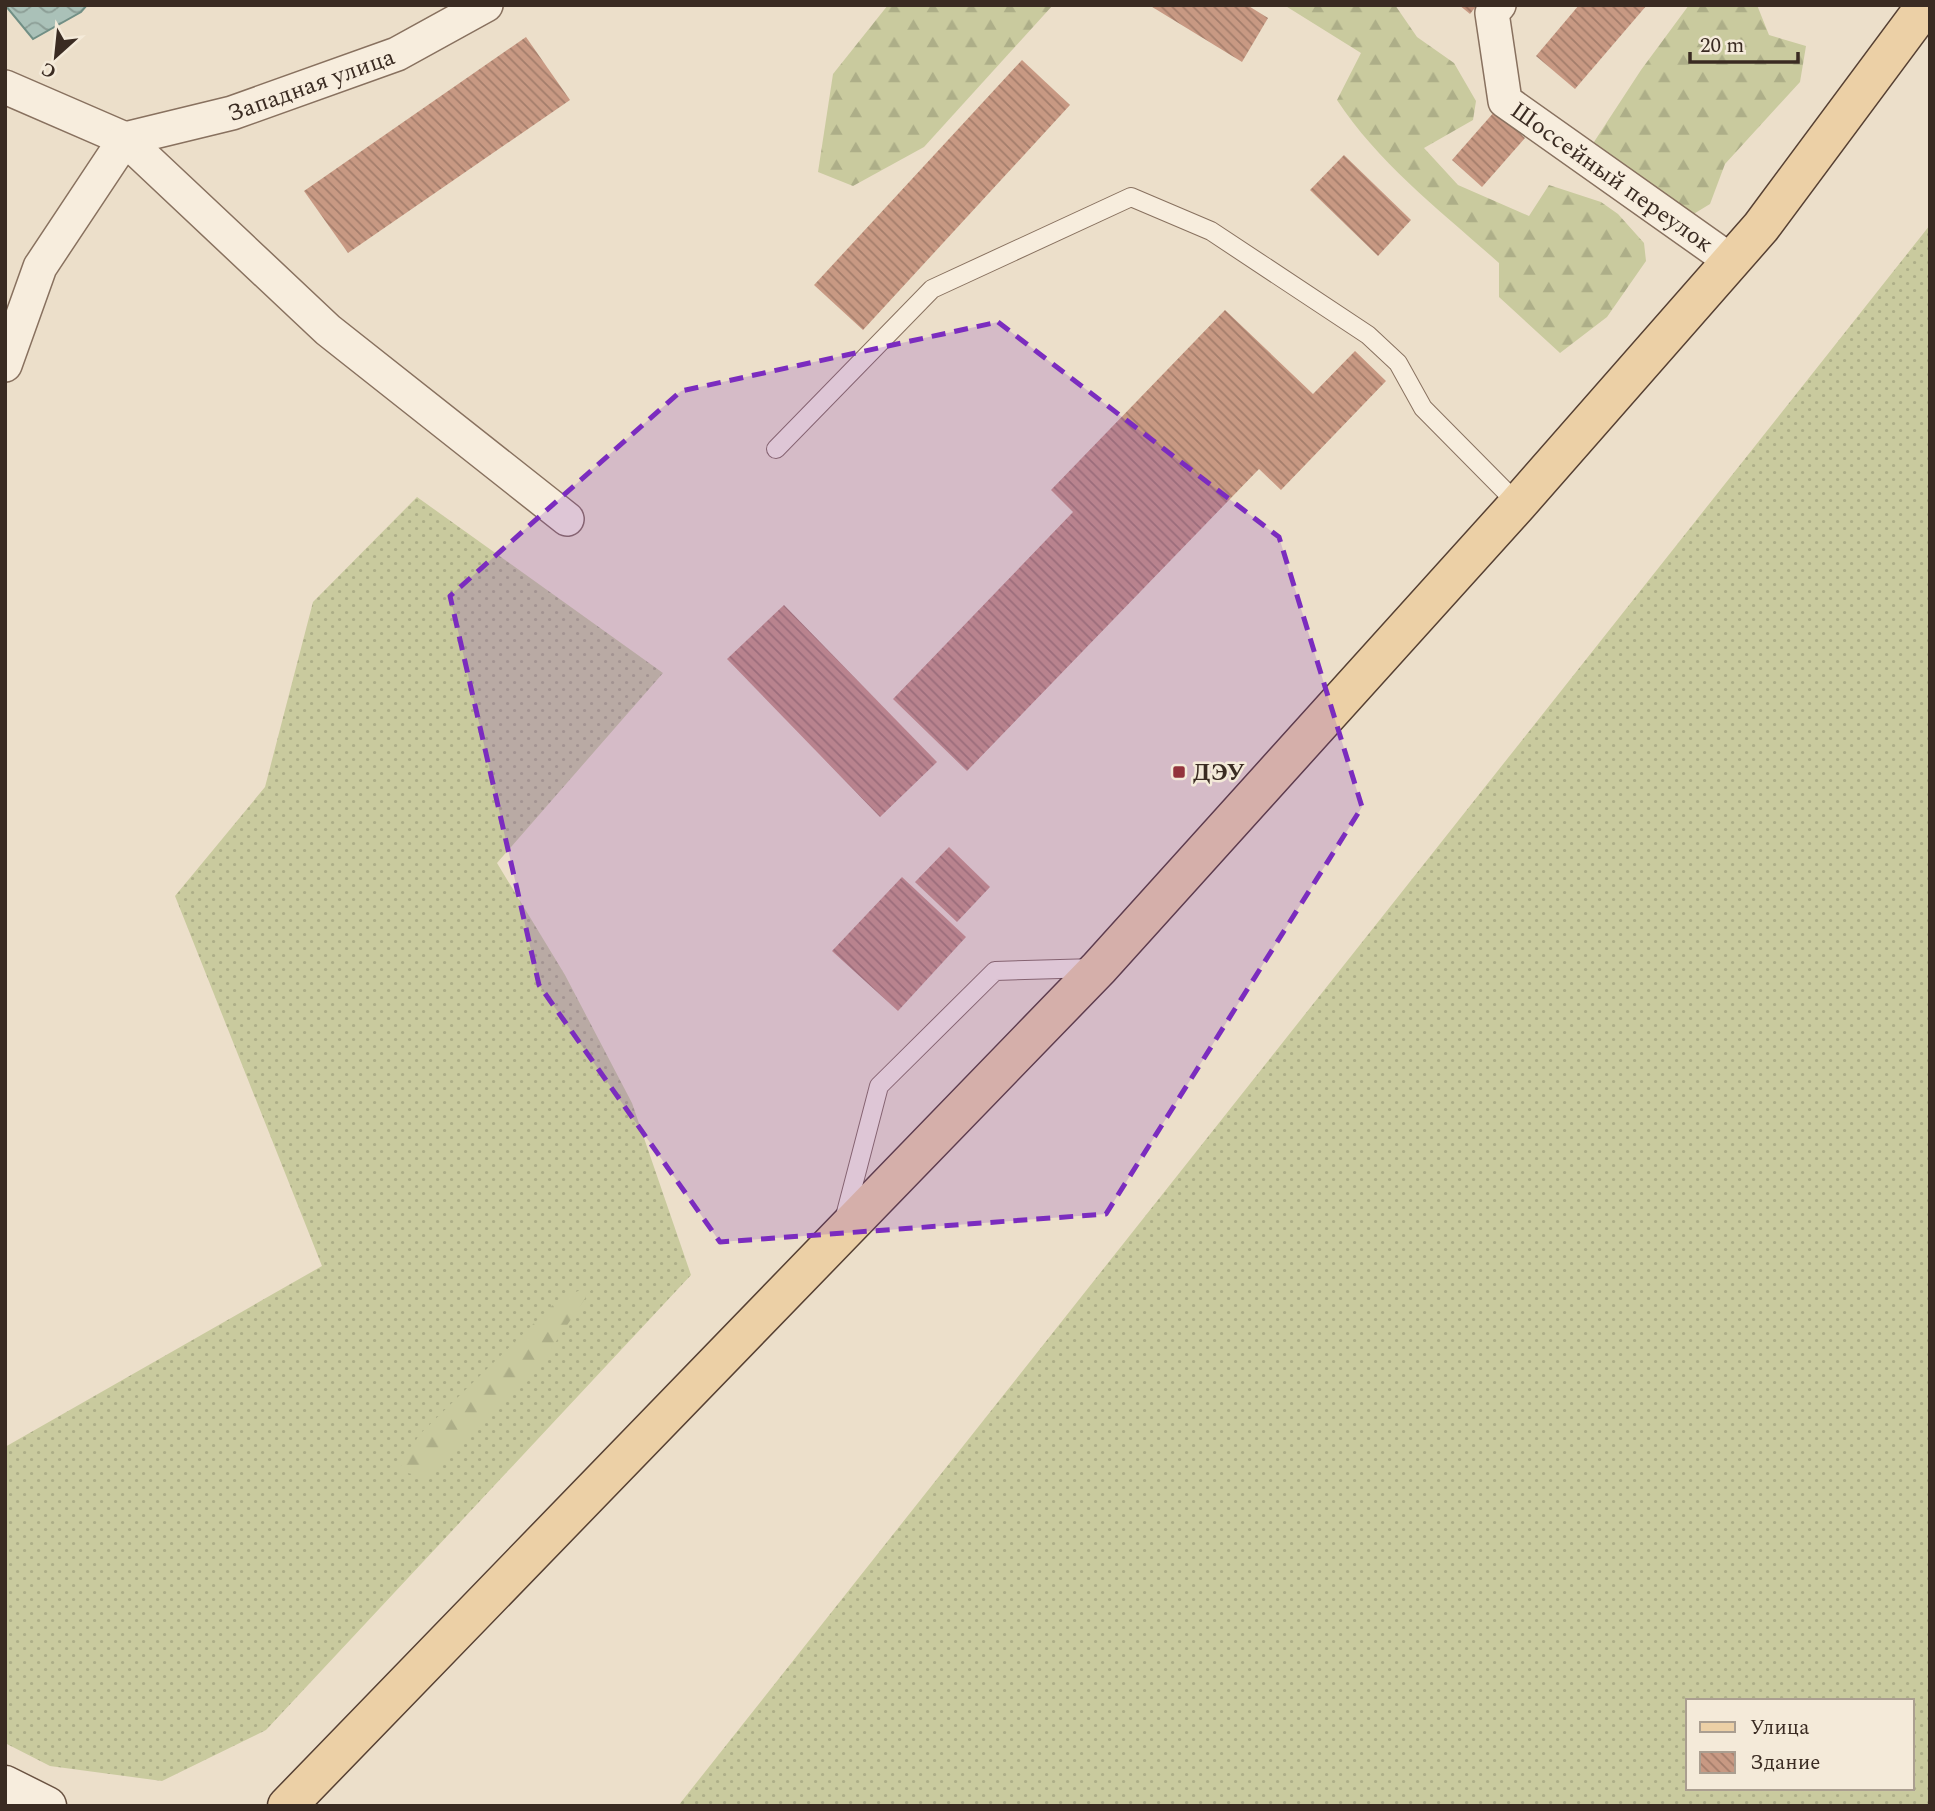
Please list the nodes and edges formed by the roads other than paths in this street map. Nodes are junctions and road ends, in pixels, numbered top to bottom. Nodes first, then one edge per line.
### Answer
1 (486, 5) edge
2 (1499, 5) edge
3 (1926, 5) edge
4 (5, 87) edge
5 (125, 139) junction
6 (1731, 261) junction
7 (5, 365) edge
8 (776, 449) dead end
9 (1518, 504) junction
10 (567, 519) dead end
11 (1099, 968) junction
12 (841, 1231) junction
13 (5, 1785) edge
14 (47, 1806) edge
15 (287, 1806) edge

1 - 5 street, Западная улица
2 - 6 street, Шоссейный переулок
3 - 6 main road
4 - 5 street
5 - 7 street
5 - 10 street
6 - 9 main road
8 - 9 lane
9 - 11 main road
11 - 12 main road
11 - 12 lane
12 - 15 main road
13 - 14 main road

